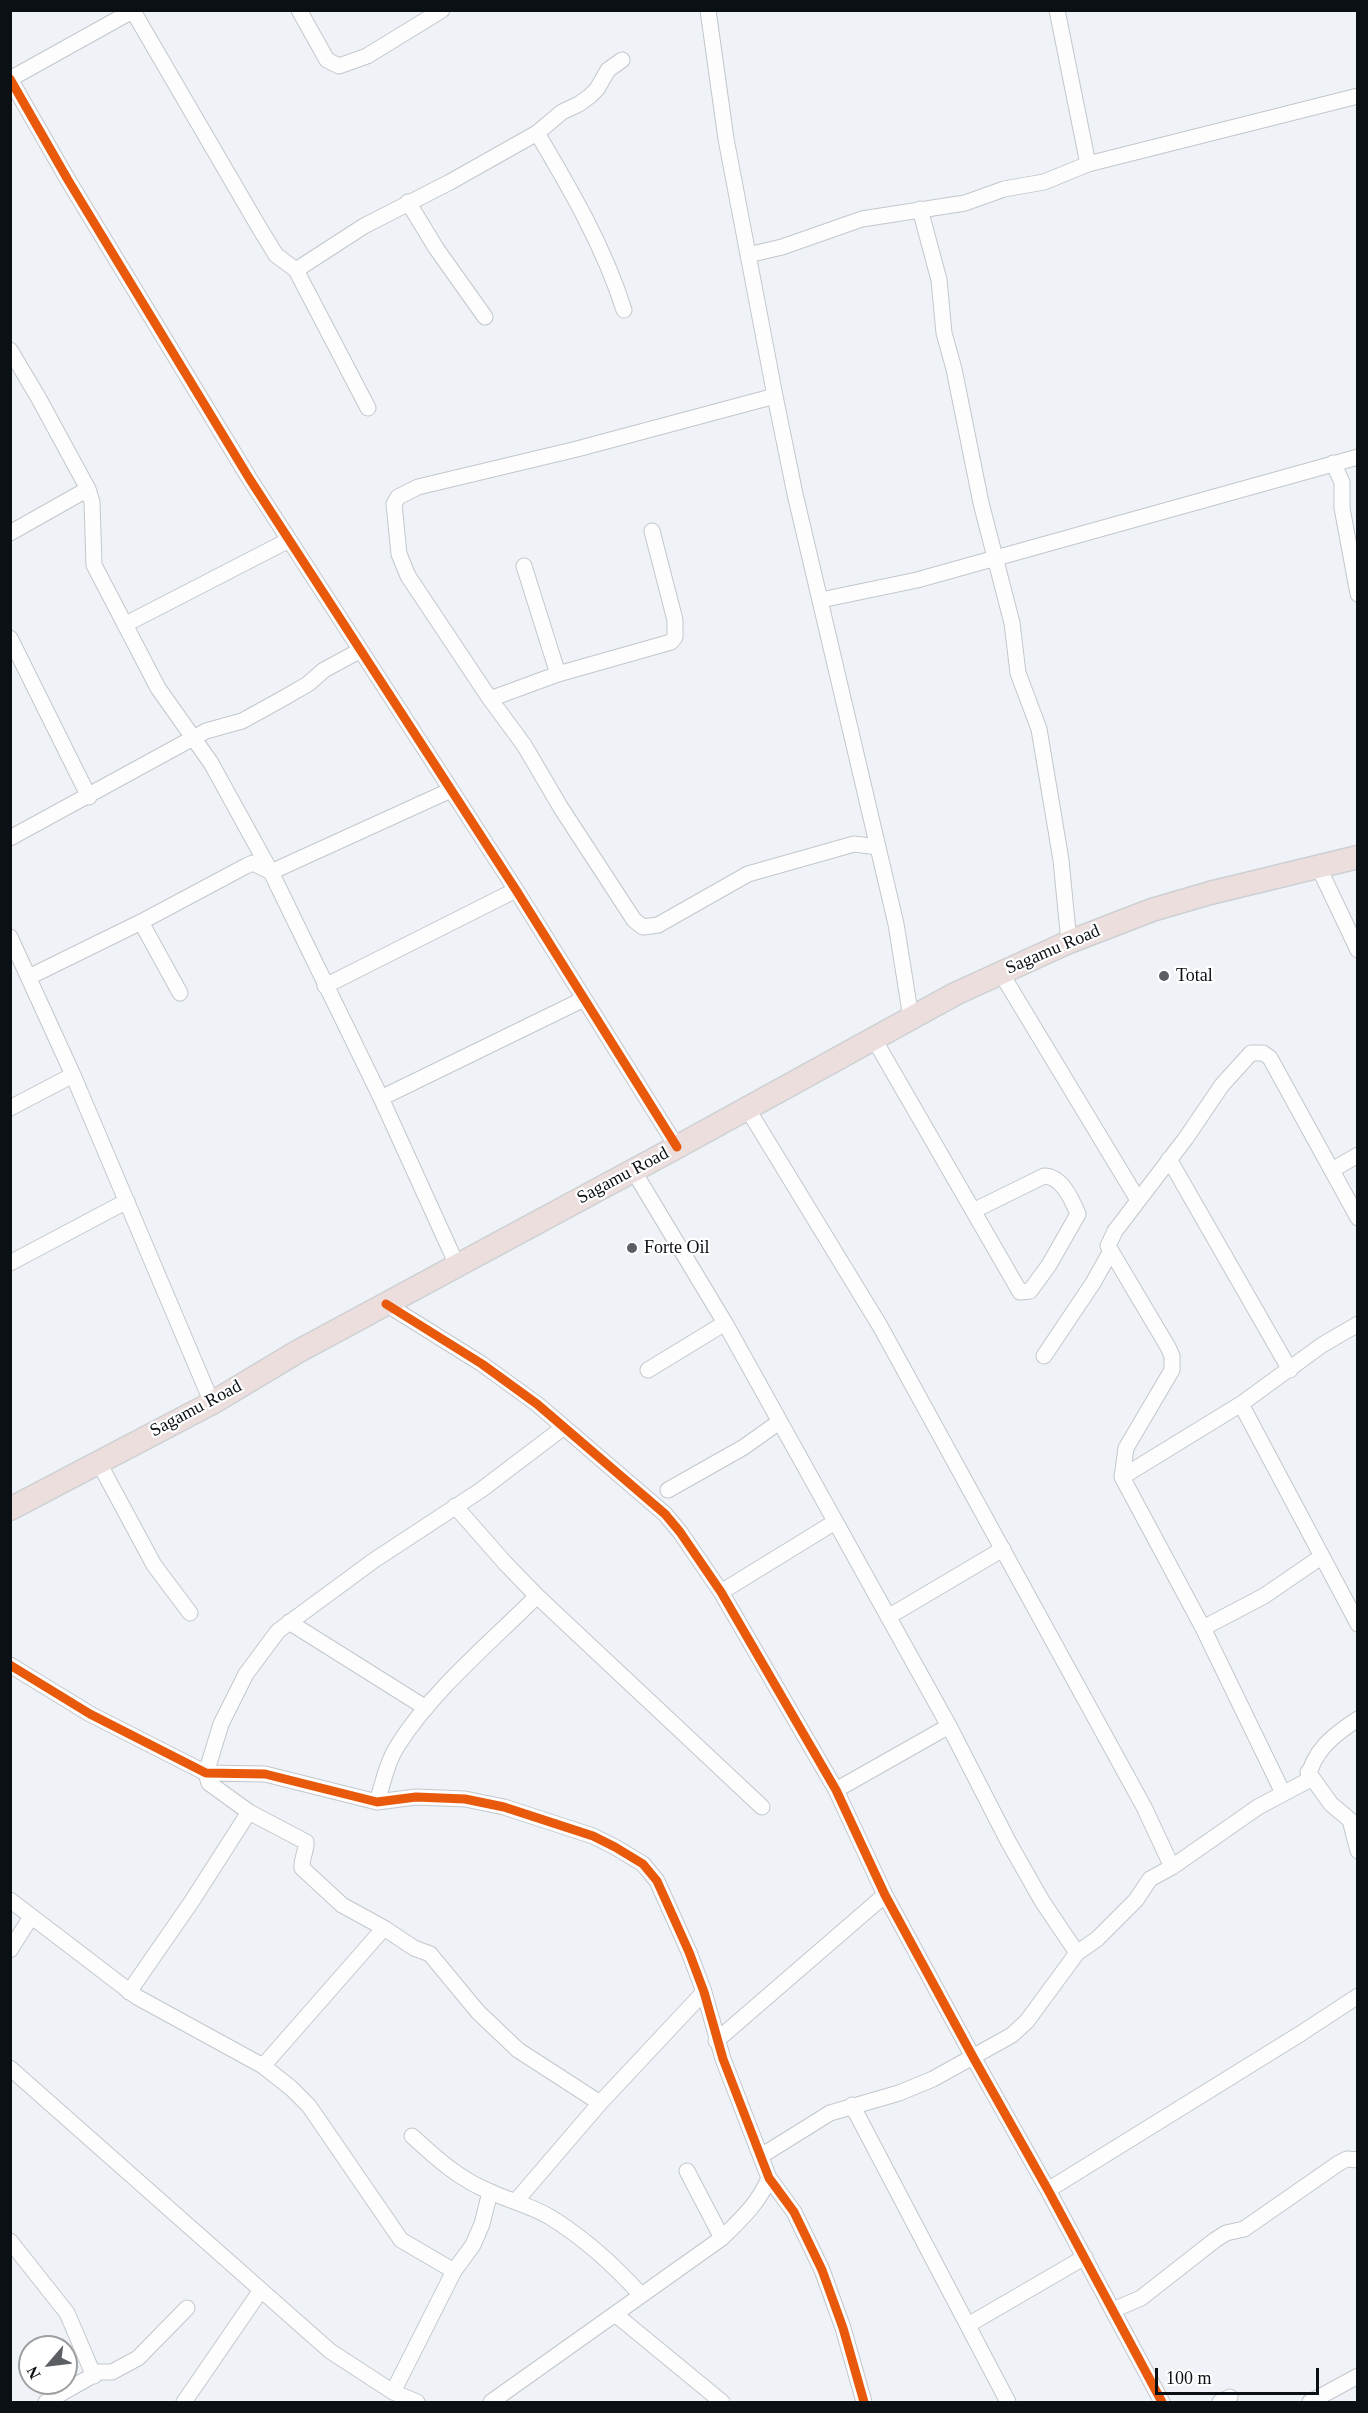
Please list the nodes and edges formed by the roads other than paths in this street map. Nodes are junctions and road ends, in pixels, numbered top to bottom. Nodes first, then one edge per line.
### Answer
1 (299, 10) edge
2 (442, 10) edge
3 (708, 10) edge
4 (1057, 10) edge
5 (133, 11) edge
6 (622, 60) dead end
7 (11, 83) edge
8 (1358, 96) edge
9 (537, 133) junction
10 (1088, 164) junction
11 (408, 202) junction
12 (920, 209) junction
13 (748, 255) junction
14 (296, 270) junction
15 (624, 310) dead end
16 (485, 317) dead end
17 (10, 350) edge
18 (775, 396) junction
19 (368, 408) dead end
20 (1358, 456) edge
21 (1333, 463) junction
22 (88, 489) junction
23 (651, 531) dead end
24 (10, 533) edge
25 (289, 540) junction
26 (996, 556) junction
27 (524, 566) dead end
28 (1358, 594) edge
29 (822, 600) junction
30 (126, 624) junction
31 (10, 638) edge
32 (359, 651) junction
33 (558, 674) junction
34 (490, 699) junction
35 (193, 739) junction
36 (451, 790) junction
37 (89, 797) junction
38 (873, 826) junction
39 (10, 838) edge
40 (854, 843) junction
41 (878, 847) junction
42 (1358, 857) edge
43 (1318, 866) junction
44 (271, 872) junction
45 (516, 890) junction
46 (141, 922) junction
47 (10, 938) edge
48 (1069, 942) junction
49 (1358, 950) edge
50 (14, 957) edge
51 (1001, 973) junction
52 (29, 977) junction
53 (325, 986) junction
54 (180, 993) dead end
55 (584, 999) junction
56 (911, 1018) junction
57 (874, 1039) junction
58 (73, 1075) junction
59 (381, 1098) junction
60 (10, 1108) edge
61 (747, 1108) junction
62 (677, 1147) junction
63 (1358, 1155) edge
64 (1169, 1159) junction
65 (633, 1170) junction
66 (1332, 1170) junction
67 (1138, 1200) junction
68 (127, 1201) junction
69 (975, 1210) junction
70 (1358, 1218) edge
71 (1111, 1251) junction
72 (10, 1263) edge
73 (457, 1265) junction
74 (386, 1304) junction
75 (724, 1323) junction
76 (1358, 1324) edge
77 (1044, 1356) dead end
78 (648, 1370) dead end
79 (1290, 1370) junction
80 (212, 1402) junction
81 (1241, 1404) junction
82 (779, 1422) junction
83 (564, 1427) junction
84 (99, 1463) junction
85 (1122, 1477) junction
86 (668, 1491) dead end
87 (455, 1506) junction
88 (10, 1509) edge
89 (835, 1522) junction
90 (1003, 1550) junction
91 (1321, 1557) junction
92 (721, 1592) junction
93 (537, 1596) junction
94 (190, 1613) dead end
95 (888, 1617) junction
96 (289, 1622) junction
97 (1358, 1624) edge
98 (1203, 1628) junction
99 (10, 1665) edge
100 (426, 1708) junction
101 (1358, 1719) edge
102 (949, 1726) junction
103 (1308, 1772) junction
104 (206, 1773) junction
105 (836, 1790) junction
106 (1283, 1793) junction
107 (377, 1802) junction
108 (762, 1807) dead end
109 (249, 1812) junction
110 (1358, 1851) edge
111 (1172, 1867) junction
112 (885, 1894) junction
113 (10, 1900) edge
114 (31, 1917) junction
115 (384, 1928) junction
116 (10, 1950) edge
117 (1077, 1953) junction
118 (129, 1992) junction
119 (704, 1992) junction
120 (1358, 1996) edge
121 (716, 2041) junction
122 (973, 2057) junction
123 (263, 2066) junction
124 (10, 2068) edge
125 (600, 2103) junction
126 (852, 2105) junction
127 (412, 2136) dead end
128 (761, 2156) junction
129 (1358, 2160) edge
130 (687, 2170) dead end
131 (769, 2178) junction
132 (1048, 2190) junction
133 (490, 2192) junction
134 (516, 2201) junction
135 (722, 2238) junction
136 (10, 2241) edge
137 (1085, 2258) junction
138 (454, 2271) junction
139 (261, 2290) junction
140 (640, 2295) junction
141 (187, 2308) dead end
142 (1113, 2310) junction
143 (615, 2314) junction
144 (968, 2325) junction
145 (94, 2376) junction
146 (1358, 2376) edge
147 (393, 2392) junction
148 (186, 2402) edge
149 (46, 2403) edge
150 (417, 2403) edge
151 (491, 2403) edge
152 (722, 2403) edge
153 (864, 2403) edge
154 (1008, 2403) edge
155 (1162, 2403) edge
156 (1310, 2403) edge

1 - 2 street
3 - 13 street
4 - 10 street
5 - 7 street
5 - 14 street
6 - 9 street
7 - 25 street
8 - 10 street
9 - 11 street
9 - 15 street
10 - 12 street
11 - 14 street
11 - 16 street
12 - 13 street
12 - 26 street
13 - 18 street
14 - 19 street
17 - 22 street
18 - 29 street
18 - 34 street
20 - 21 street
21 - 26 street
21 - 28 street
22 - 24 street
22 - 30 street
23 - 33 street
25 - 30 street
25 - 32 street
26 - 29 street
26 - 48 street
27 - 33 street
29 - 38 street
30 - 35 street
31 - 37 street
32 - 35 street
32 - 36 street
33 - 34 street
34 - 40 street
35 - 37 street
35 - 44 street
36 - 44 street
36 - 45 street
37 - 39 street
38 - 40 street
38 - 41 street
40 - 41 street
41 - 56 street
42 - 43 highway, Sagamu Road
43 - 48 highway, Sagamu Road
43 - 49 street
44 - 46 street
44 - 53 street
45 - 53 street
45 - 55 street
46 - 52 street
46 - 54 street
47 - 50 street
48 - 51 highway, Sagamu Road
50 - 52 street
51 - 56 highway, Sagamu Road
51 - 67 street
52 - 58 street
53 - 59 street
55 - 59 street
55 - 62 street
56 - 57 highway, Sagamu Road
57 - 61 highway, Sagamu Road
57 - 69 street
58 - 60 street
58 - 68 street
59 - 73 street
61 - 62 highway, Sagamu Road
61 - 90 street
62 - 65 highway, Sagamu Road
63 - 66 street
64 - 66 street
64 - 67 street
64 - 79 street
65 - 73 highway, Sagamu Road
65 - 75 street
66 - 70 street
67 - 71 street
68 - 72 street
68 - 80 street
69 - 69 street
71 - 77 street
71 - 85 street
73 - 74 highway, Sagamu Road
74 - 80 highway, Sagamu Road
74 - 83 street
75 - 78 street
75 - 82 street
76 - 79 street
79 - 81 street
80 - 84 highway, Sagamu Road
81 - 85 street
81 - 91 street
82 - 86 street
82 - 89 street
83 - 87 street
83 - 92 street
84 - 88 highway, Sagamu Road
84 - 94 street
85 - 98 street
87 - 93 street
87 - 96 street
89 - 92 street
89 - 95 street
90 - 95 street
90 - 111 street
91 - 97 street
91 - 98 street
92 - 105 street
93 - 100 street
93 - 108 street
95 - 102 street
96 - 100 street
96 - 104 street
98 - 106 street
99 - 104 street
100 - 107 street
101 - 103 street
102 - 105 street
102 - 117 street
103 - 106 street
103 - 110 street
104 - 107 street
104 - 109 street
105 - 112 street
106 - 111 street
107 - 119 street
109 - 115 street
109 - 118 street
111 - 117 street
112 - 121 street
112 - 122 street
113 - 114 street
114 - 116 street
114 - 118 street
115 - 123 street
115 - 125 street
117 - 122 street
118 - 123 street
119 - 121 street
119 - 125 street
120 - 132 street
121 - 128 street
122 - 126 street
122 - 132 street
123 - 138 street
124 - 139 street
125 - 134 street
126 - 128 street
126 - 144 street
127 - 133 street
128 - 131 street
129 - 142 street
130 - 135 street
131 - 135 street
131 - 153 street
132 - 137 street
133 - 134 street
133 - 138 street
134 - 140 street
135 - 140 street
136 - 145 street
137 - 142 street
137 - 144 street
138 - 147 street
139 - 147 street
139 - 148 street
140 - 143 street
141 - 145 street
142 - 155 street
143 - 151 street
143 - 152 street
144 - 154 street
145 - 149 street
146 - 156 street
147 - 150 street

